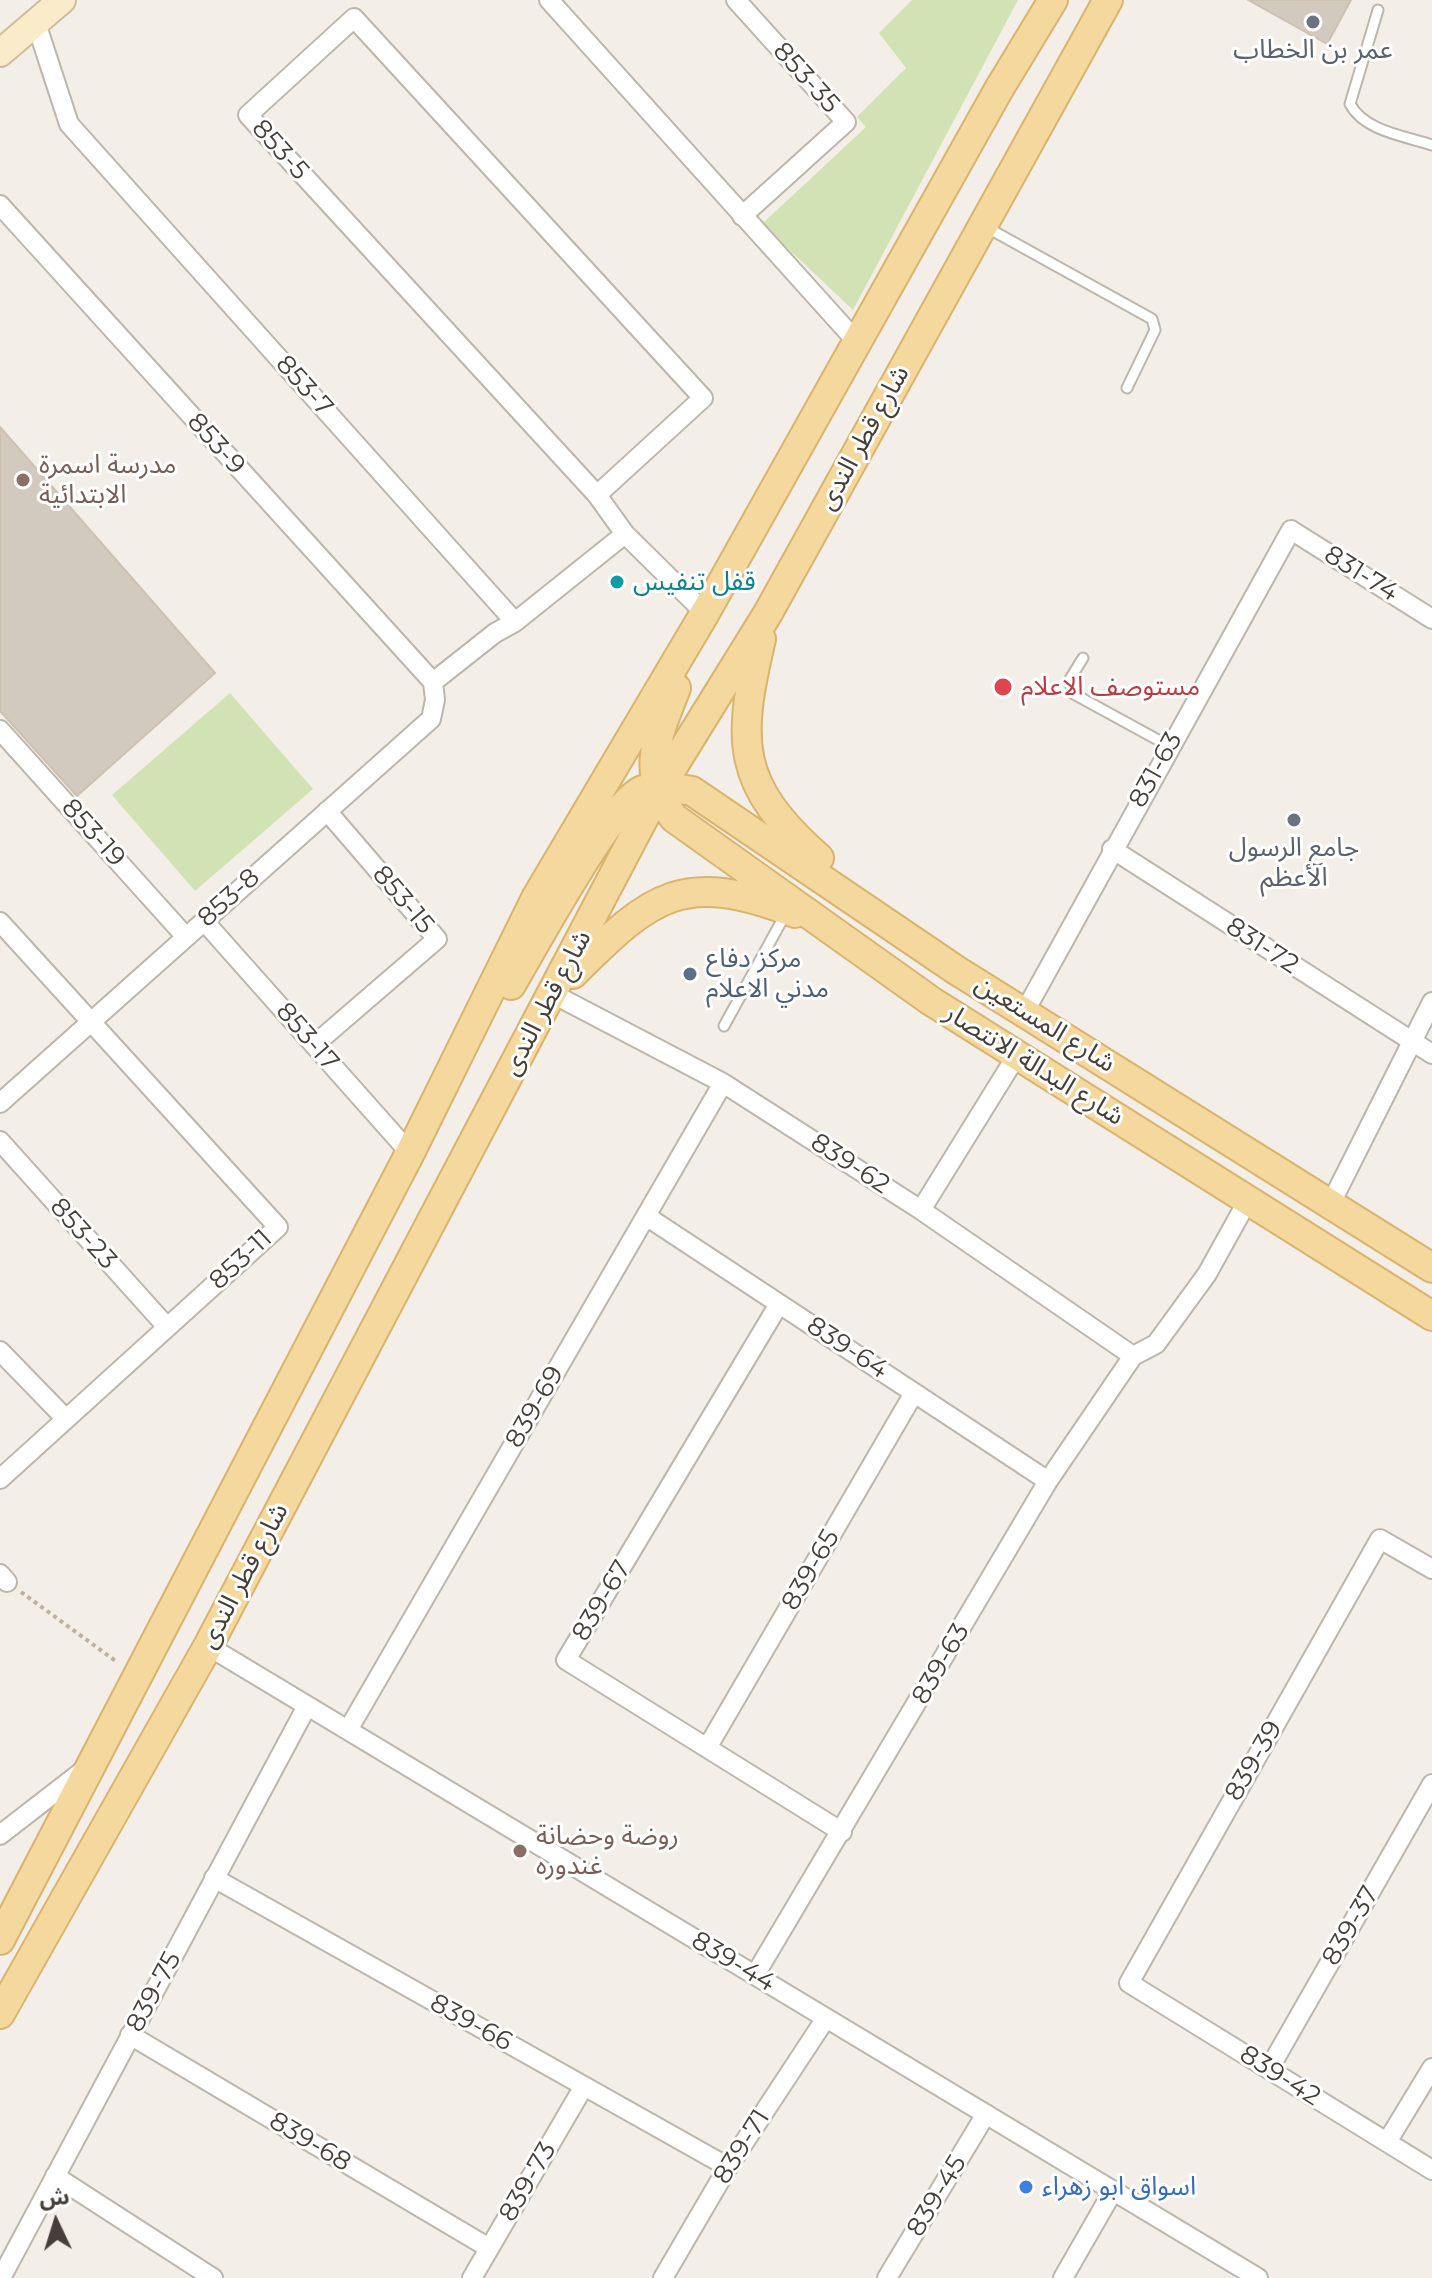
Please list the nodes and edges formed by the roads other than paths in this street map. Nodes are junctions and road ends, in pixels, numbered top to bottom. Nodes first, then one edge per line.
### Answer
1 (62, 0) edge
2 (549, 0) edge
3 (736, 0) edge
4 (1053, 0) edge
5 (1109, 2) edge
6 (1378, 10) dead end
7 (36, 23) junction
8 (0, 53) edge
9 (1432, 145) edge
10 (0, 205) edge
11 (742, 216) junction
12 (983, 225) junction
13 (857, 342) junction
14 (1127, 388) dead end
15 (597, 495) junction
16 (1291, 530) joint
17 (625, 534) junction
18 (705, 613) junction
19 (768, 613) junction
20 (1432, 619) edge
21 (515, 622) junction
22 (1083, 658) dead end
23 (433, 682) junction
24 (0, 730) edge
25 (1169, 746) junction
26 (659, 789) junction
27 (327, 811) junction
28 (1112, 849) junction
29 (787, 910) junction
30 (204, 921) junction
31 (0, 922) edge
32 (828, 926) junction
33 (903, 933) junction
34 (186, 937) junction
35 (956, 970) junction
36 (553, 994) junction
37 (931, 1001) junction
38 (1432, 1002) edge
39 (1025, 1011) junction
40 (90, 1022) junction
41 (724, 1026) dead end
42 (1412, 1042) junction
43 (314, 1045) junction
44 (1432, 1054) edge
45 (1017, 1055) junction
46 (723, 1083) junction
47 (0, 1103) edge
48 (0, 1141) edge
49 (410, 1153) junction
50 (1248, 1200) junction
51 (1331, 1203) junction
52 (921, 1210) junction
53 (646, 1216) junction
54 (1432, 1268) edge
55 (779, 1304) junction
56 (1432, 1316) edge
57 (167, 1327) junction
58 (0, 1351) edge
59 (1133, 1356) junction
60 (914, 1393) junction
61 (66, 1419) junction
62 (0, 1479) edge
63 (1048, 1481) junction
64 (1432, 1569) edge
65 (208, 1646) junction
66 (307, 1706) junction
67 (348, 1730) junction
68 (707, 1748) junction
69 (89, 1767) junction
70 (134, 1772) junction
71 (1432, 1784) edge
72 (114, 1809) junction
73 (842, 1832) junction
74 (0, 1835) edge
75 (214, 1878) junction
76 (0, 1940) edge
77 (755, 1975) junction
78 (1129, 1983) joint
79 (0, 2014) edge
80 (826, 2018) junction
81 (130, 2035) junction
82 (1432, 2068) edge
83 (1269, 2069) junction
84 (584, 2086) junction
85 (986, 2114) junction
86 (1387, 2142) junction
87 (728, 2167) junction
88 (1432, 2170) edge
89 (55, 2176) junction
90 (1113, 2191) junction
91 (489, 2248) junction
92 (1, 2278) edge
93 (213, 2278) edge
94 (472, 2278) edge
95 (663, 2278) edge
96 (887, 2278) edge
97 (1063, 2278) edge
98 (1258, 2278) edge

1 - 7 main road
2 - 11 street
3 - 11 street, 853-35
4 - 13 main road, شارع قطر الندى
5 - 12 main road, شارع قطر الندى
6 - 9 lane
7 - 8 main road
7 - 21 street, 853-7
10 - 23 street, 853-9
11 - 13 street
12 - 14 lane
12 - 19 main road, شارع قطر الندى
13 - 18 main road, شارع قطر الندى
15 - 15 street, 853-5
15 - 17 street
16 - 20 street, 831-74
16 - 25 street, 831-63
17 - 18 street
17 - 21 street
18 - 26 main road
18 - 49 main road, شارع قطر الندى
19 - 26 main road, شارع قطر الندى
19 - 33 main road
21 - 23 street
22 - 25 lane
23 - 27 street, 853-8
24 - 34 street, 853-19
25 - 28 street, 831-63
26 - 32 main road, شارع البدالة الانتصار
26 - 33 main road, شارع المستعين
26 - 36 main road, شارع قطر الندى
26 - 49 main road
27 - 30 street, 853-8
27 - 43 street, 853-15
28 - 39 street, 831-63
28 - 42 street, 831-72
29 - 32 main road
29 - 36 main road
29 - 41 lane
30 - 34 street, 853-8
30 - 43 street, 853-17
31 - 40 street
32 - 37 main road, شارع البدالة الانتصار
33 - 35 main road, شارع المستعين
34 - 40 street, 853-8
35 - 37 main road
35 - 39 main road, شارع المستعين
36 - 46 street, 839-62
36 - 65 main road, شارع قطر الندى
37 - 45 main road, شارع البدالة الانتصار
38 - 42 street
39 - 51 main road, شارع المستعين
40 - 47 street, 853-8
40 - 57 street, 853-11
42 - 44 street, 831-72
42 - 51 street
43 - 49 street, 853-17
45 - 50 main road, شارع البدالة الانتصار
45 - 52 street
46 - 52 street, 839-62
46 - 53 street, 839-69
48 - 57 street, 853-23
49 - 69 main road, شارع قطر الندى
50 - 56 main road, شارع البدالة الانتصار
50 - 59 street, 839-63
51 - 54 main road, شارع المستعين
52 - 59 street, 839-62
53 - 55 street, 839-64
53 - 67 street, 839-69
55 - 60 street, 839-64
55 - 68 street, 839-67
57 - 61 street, 853-11
58 - 61 street
59 - 63 street, 839-63
60 - 63 street, 839-64
60 - 68 street, 839-65
61 - 62 street, 853-11
63 - 73 street, 839-63
64 - 78 street, 839-39
65 - 66 street, 839-44
65 - 70 main road, شارع قطر الندى
66 - 67 street, 839-44
66 - 75 street, 839-75
67 - 77 street, 839-44
68 - 73 street, 839-67
69 - 70 main road
69 - 72 main road
69 - 74 street
69 - 76 main road, شارع قطر الندى
70 - 72 main road, شارع قطر الندى
71 - 83 street, 839-37
72 - 79 main road, شارع قطر الندى
73 - 77 street, 839-63
75 - 81 street, 839-75
75 - 84 street, 839-66
77 - 80 street, 839-44
78 - 83 street, 839-42
80 - 85 street, 839-44
80 - 87 street, 839-71
81 - 89 street, 839-75
81 - 91 street, 839-68
82 - 86 street
83 - 86 street, 839-42
84 - 87 street, 839-66
84 - 91 street, 839-73
85 - 90 street, 839-44
85 - 96 street, 839-45
86 - 88 street, 839-42
87 - 95 street, 839-71
89 - 92 street, 839-75
89 - 93 street
90 - 97 street
90 - 98 street, 839-44
91 - 94 street, 839-73

